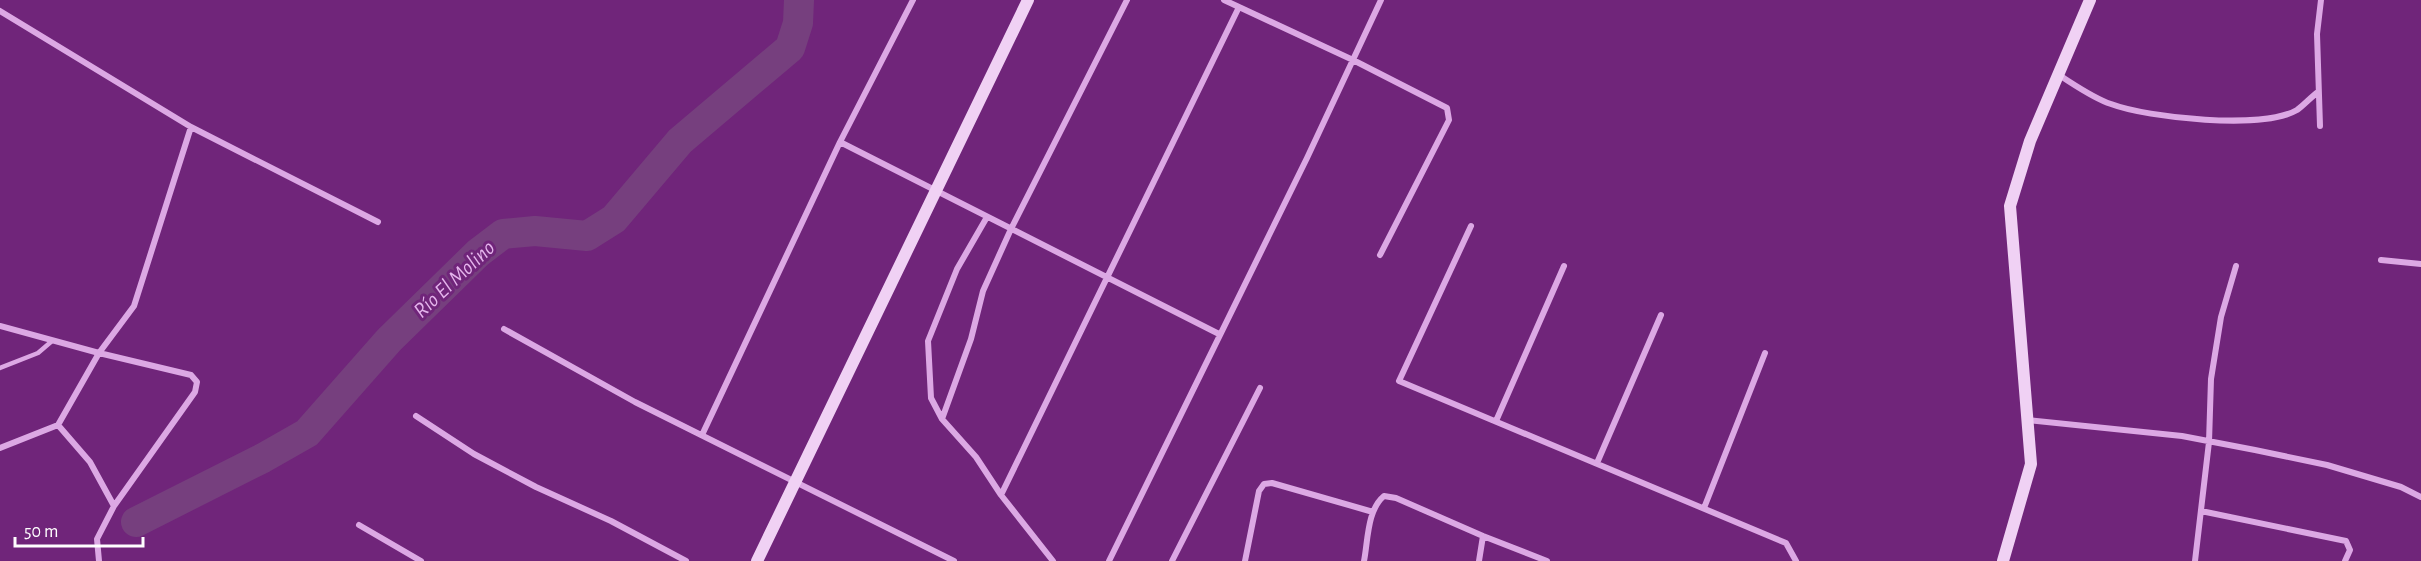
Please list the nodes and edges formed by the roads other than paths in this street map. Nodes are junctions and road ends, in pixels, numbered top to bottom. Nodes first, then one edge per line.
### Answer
1 (913, 0) edge
2 (1028, 0) edge
3 (1127, 0) edge
4 (1224, 0) edge
5 (1381, 0) edge
6 (2090, 0) edge
7 (2321, 0) edge
8 (1239, 7) junction
9 (0, 11) edge
10 (1353, 60) junction
11 (2059, 75) junction
12 (2318, 92) junction
13 (2320, 126) dead end
14 (191, 127) junction
15 (840, 142) junction
16 (936, 191) junction
17 (987, 217) junction
18 (378, 222) dead end
19 (1471, 226) dead end
20 (1011, 229) junction
21 (1380, 255) dead end
22 (2381, 260) dead end
23 (2421, 264) edge
24 (1564, 266) dead end
25 (2236, 266) dead end
26 (1107, 278) junction
27 (1661, 315) dead end
28 (0, 326) edge
29 (504, 329) dead end
30 (1219, 334) junction
31 (52, 341) junction
32 (99, 353) junction
33 (1765, 353) dead end
34 (0, 368) edge
35 (1260, 388) dead end
36 (416, 416) dead end
37 (942, 419) junction
38 (2027, 419) junction
39 (1496, 421) junction
40 (58, 426) junction
41 (702, 435) junction
42 (2209, 442) junction
43 (0, 448) edge
44 (1597, 463) junction
45 (796, 483) junction
46 (1001, 495) junction
47 (2421, 497) edge
48 (114, 506) junction
49 (1704, 508) junction
50 (2201, 511) junction
51 (1373, 512) junction
52 (359, 525) dead end
53 (1483, 536) junction
54 (99, 561) edge
55 (421, 561) edge
56 (686, 561) edge
57 (757, 561) edge
58 (954, 561) edge
59 (1053, 561) edge
60 (1109, 561) edge
61 (1172, 561) edge
62 (1245, 561) edge
63 (1364, 561) edge
64 (1479, 561) edge
65 (1547, 561) edge
66 (1796, 561) edge
67 (2003, 561) edge
68 (2195, 561) edge
69 (2345, 561) edge

1 - 15 street
2 - 16 street
3 - 20 street
4 - 8 street
5 - 10 street
6 - 11 street
7 - 12 street
8 - 10 street
8 - 26 street
9 - 14 street
10 - 21 street
10 - 30 street
11 - 12 street
11 - 38 street
12 - 13 street
14 - 18 street
14 - 32 street
15 - 16 street
15 - 41 street
16 - 17 street
16 - 45 street
17 - 20 street
17 - 37 street
19 - 39 street
20 - 26 street
20 - 37 street
22 - 23 street
24 - 39 street
25 - 42 street
26 - 30 street
26 - 46 street
27 - 44 street
28 - 31 street
29 - 41 street
30 - 60 street
31 - 32 street
31 - 34 lane
32 - 40 street
32 - 48 street
33 - 49 street
35 - 61 street
36 - 56 street
37 - 46 street
38 - 42 street
38 - 67 street
39 - 44 street
40 - 43 street
40 - 48 street
41 - 45 street
42 - 47 street
42 - 50 street
44 - 49 street
45 - 57 street
45 - 58 street
46 - 59 street
48 - 54 street
49 - 66 street
50 - 68 street
50 - 69 street
51 - 53 street
51 - 62 street
51 - 63 street
52 - 55 street
53 - 64 street
53 - 65 street

